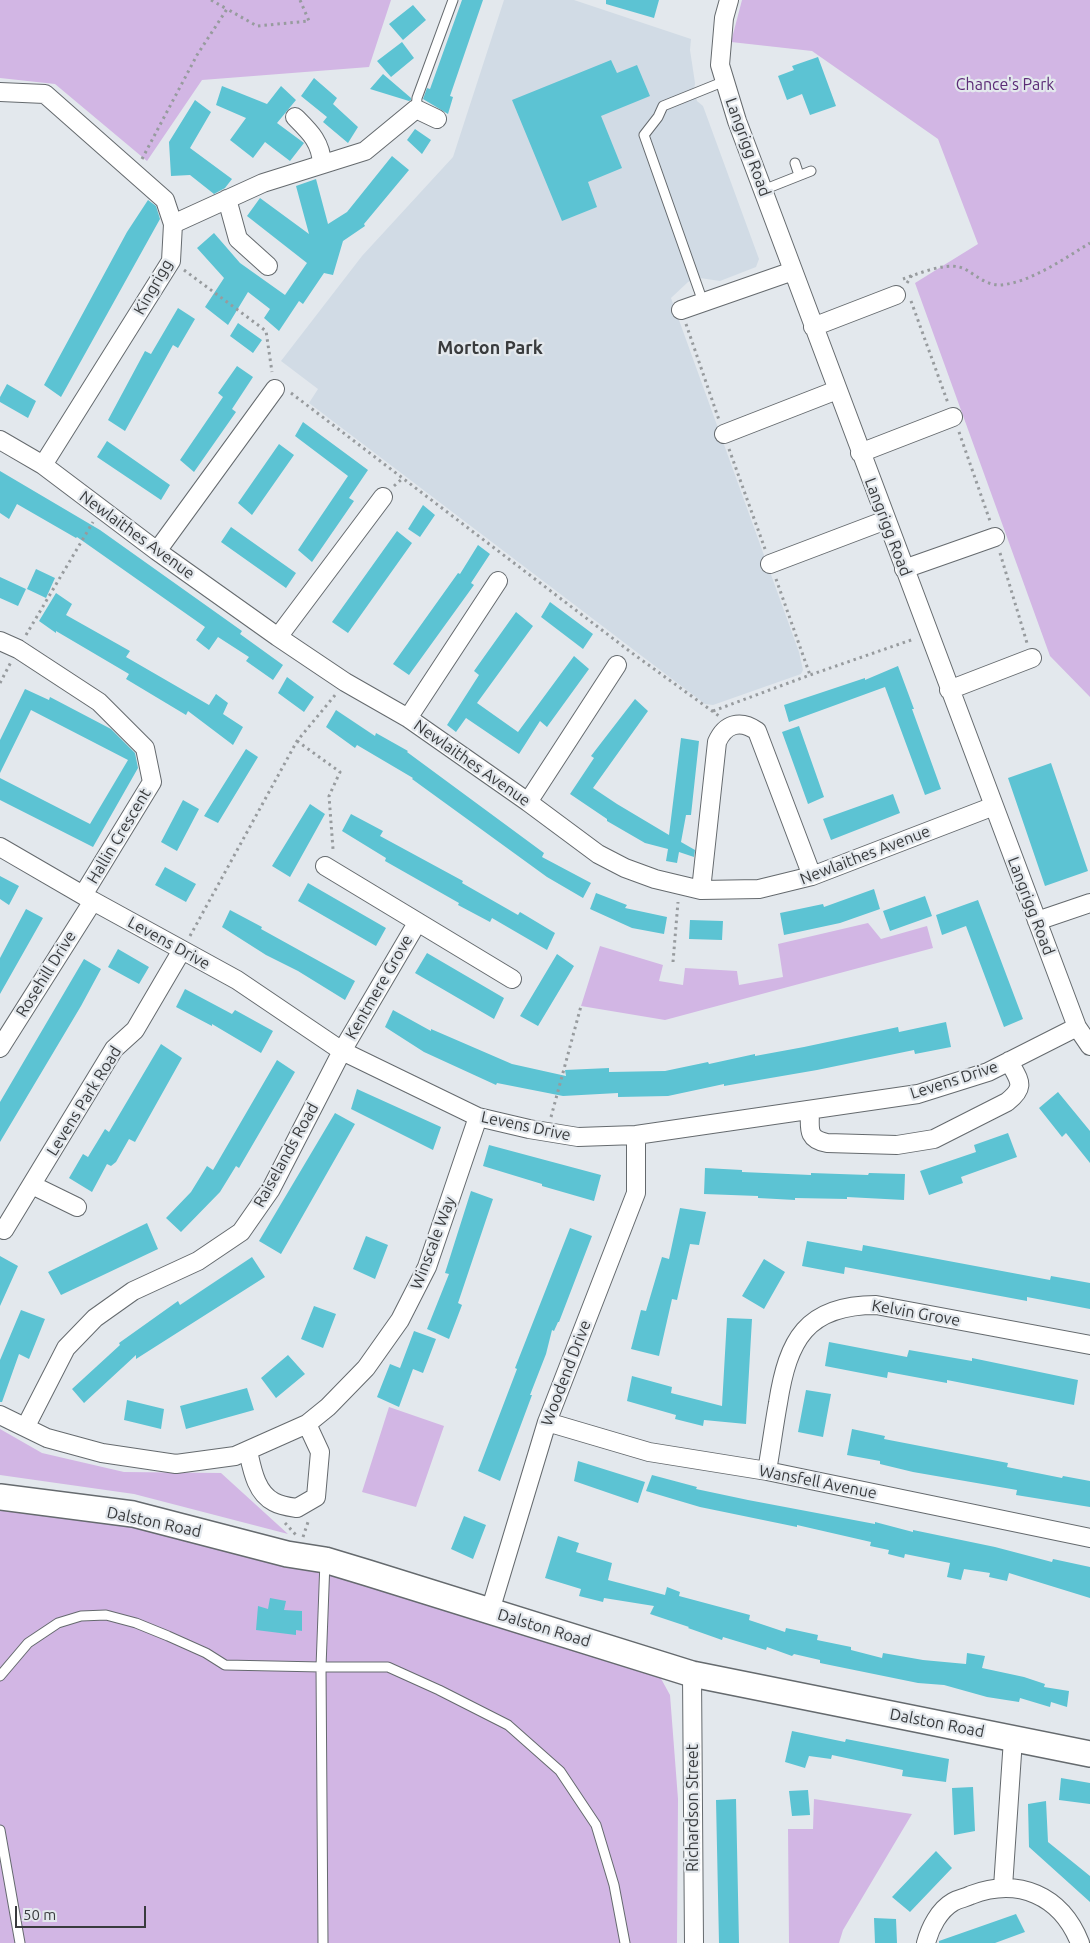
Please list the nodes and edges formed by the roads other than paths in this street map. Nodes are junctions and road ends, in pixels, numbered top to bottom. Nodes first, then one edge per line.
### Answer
1 (453, 0) edge
2 (729, 0) edge
3 (725, 81) junction
4 (0, 92) edge
5 (416, 109) junction
6 (295, 117) dead end
7 (437, 119) dead end
8 (795, 162) dead end
9 (322, 164) junction
10 (811, 171) dead end
11 (799, 175) junction
12 (762, 190) junction
13 (226, 200) junction
14 (173, 224) junction
15 (268, 266) dead end
16 (793, 272) junction
17 (903, 291) road end
18 (703, 302) junction
19 (681, 310) road end
20 (813, 327) junction
21 (275, 389) road end
22 (837, 390) junction
23 (953, 416) road end
24 (724, 434) road end
25 (0, 440) edge
26 (860, 453) junction
27 (43, 465) junction
28 (383, 497) dead end
29 (886, 520) junction
30 (995, 537) road end
31 (157, 551) junction
32 (770, 564) road end
33 (904, 569) junction
34 (498, 581) dead end
35 (278, 637) junction
36 (0, 641) edge
37 (1032, 658) road end
38 (617, 665) dead end
39 (949, 690) junction
40 (408, 718) junction
41 (528, 802) junction
42 (994, 806) junction
43 (0, 847) edge
44 (325, 866) road end
45 (812, 876) junction
46 (701, 890) junction
47 (88, 898) junction
48 (1090, 903) edge
49 (1037, 921) junction
50 (417, 922) junction
51 (182, 950) junction
52 (512, 979) dead end
53 (1077, 1027) junction
54 (1090, 1046) edge
55 (0, 1048) edge
56 (342, 1050) junction
57 (1009, 1061) junction
58 (810, 1110) junction
59 (478, 1118) junction
60 (636, 1136) junction
61 (32, 1185) junction
62 (77, 1207) dead end
63 (4, 1230) dead end
64 (1090, 1345) edge
65 (0, 1415) edge
66 (547, 1422) junction
67 (306, 1424) junction
68 (26, 1426) junction
69 (248, 1451) junction
70 (767, 1471) junction
71 (0, 1497) edge
72 (1090, 1538) edge
73 (325, 1560) junction
74 (490, 1612) junction
75 (321, 1667) junction
76 (692, 1674) junction
77 (0, 1676) edge
78 (1014, 1739) junction
79 (1090, 1754) edge
80 (0, 1830) edge
81 (1003, 1888) junction
82 (20, 1943) edge
83 (323, 1943) edge
84 (624, 1943) edge
85 (694, 1943) edge
86 (926, 1943) edge
87 (1080, 1943) edge

1 - 5 lane
2 - 3 street, Langrigg Road
3 - 12 street, Langrigg Road
3 - 18 lane
4 - 14 street, Kingrigg
5 - 7 street
5 - 9 street
6 - 9 street
8 - 11 lane
9 - 13 street
10 - 11 lane
11 - 12 lane
12 - 16 street, Langrigg Road
13 - 14 street
13 - 15 street
14 - 27 street, Kingrigg
16 - 18 street
16 - 20 street, Langrigg Road
17 - 20 street
18 - 19 street
20 - 22 street, Langrigg Road
21 - 31 street
22 - 24 street
22 - 26 street, Langrigg Road
23 - 26 street
25 - 27 street, Newlaithes Avenue
26 - 29 street, Langrigg Road
27 - 31 street, Newlaithes Avenue
28 - 35 street
29 - 32 street
29 - 33 street, Langrigg Road
30 - 33 street
31 - 35 street, Newlaithes Avenue
33 - 39 street, Langrigg Road
34 - 40 street
35 - 40 street, Newlaithes Avenue
36 - 47 street, Hallin Crescent
37 - 39 street
38 - 41 street
39 - 42 street, Langrigg Road
40 - 41 street, Newlaithes Avenue
41 - 46 street, Newlaithes Avenue
42 - 45 street, Newlaithes Avenue
42 - 49 street, Langrigg Road
43 - 47 street, Levens Drive
44 - 50 street, Kentmere Grove
45 - 46 street, Newlaithes Avenue
45 - 46 street
47 - 51 street, Levens Drive
47 - 55 street, Rosehill Drive
48 - 49 street
49 - 53 street, Langrigg Road
50 - 52 street, Kentmere Grove
50 - 56 street, Kentmere Grove
51 - 56 street, Levens Drive
51 - 61 street, Levens Park Road
53 - 54 street, Langrigg Road
53 - 57 street, Levens Drive
56 - 59 street, Levens Drive
56 - 68 street, Raiselands Road
57 - 58 street, Levens Drive
57 - 58 street
58 - 60 street, Levens Drive
59 - 60 street, Levens Drive
59 - 67 street, Winscale Way
60 - 66 street, Woodend Drive
61 - 62 street
61 - 63 street, Levens Park Road
64 - 70 street, Kelvin Grove
65 - 68 street, Winscale Way
66 - 70 street, Wansfell Avenue
66 - 74 street, Woodend Drive
67 - 69 street, Winscale Way
67 - 69 street
68 - 69 street, Winscale Way
70 - 72 street, Wansfell Avenue
71 - 73 main road, Dalston Road
73 - 74 main road, Dalston Road
73 - 75 lane
74 - 76 main road, Dalston Road
75 - 77 lane
75 - 83 lane
75 - 84 lane
76 - 78 main road, Dalston Road
76 - 85 street, Richardson Street
78 - 79 main road, Dalston Road
78 - 81 street
80 - 82 lane
81 - 86 street
81 - 87 street

